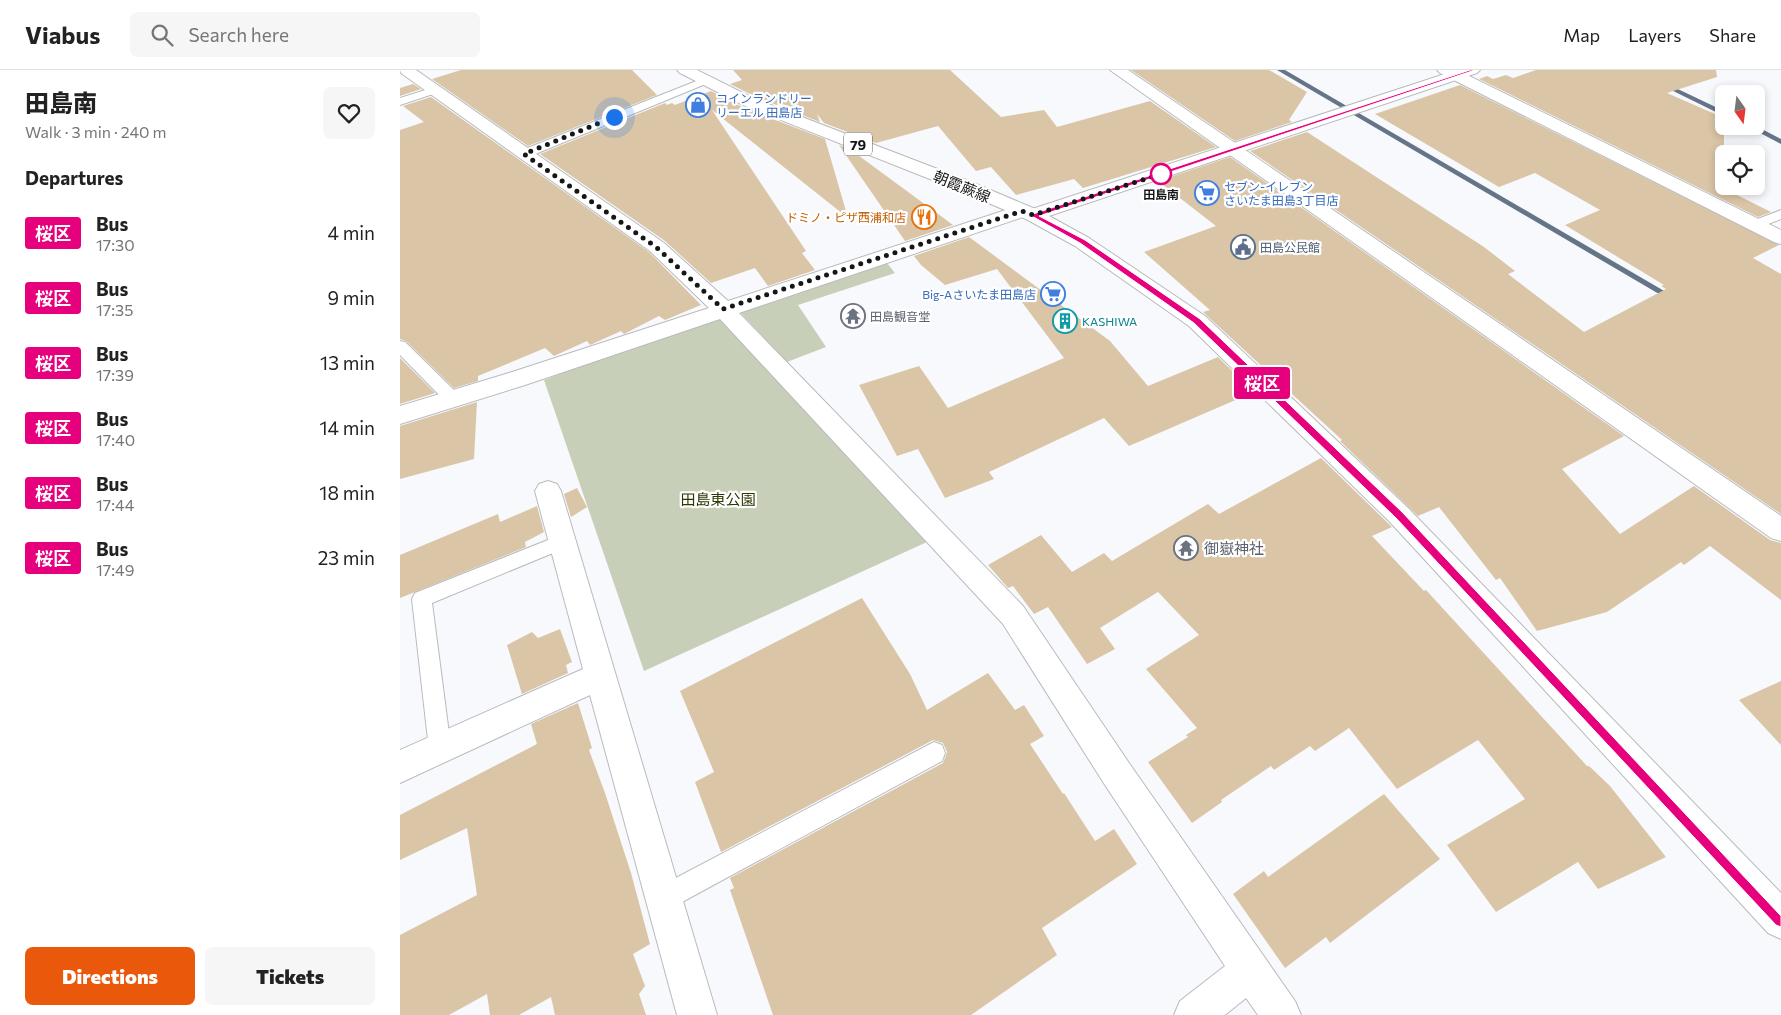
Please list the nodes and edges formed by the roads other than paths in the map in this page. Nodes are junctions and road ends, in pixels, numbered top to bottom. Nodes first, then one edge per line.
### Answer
1 (406, 70) edge
2 (685, 70) edge
3 (1118, 70) edge
4 (1458, 72) edge
5 (704, 81) junction
6 (435, 90) junction
7 (400, 102) edge
8 (1234, 150) junction
9 (524, 154) junction
10 (1028, 213) junction
11 (1781, 214) edge
12 (1756, 226) junction
13 (1781, 238) edge
14 (723, 309) junction
15 (400, 346) edge
16 (453, 399) junction
17 (400, 414) edge
18 (548, 491) dead end
19 (1781, 530) edge
20 (562, 541) junction
21 (600, 676) junction
22 (440, 749) junction
23 (934, 752) dead end
24 (400, 768) edge
25 (662, 899) junction
26 (1781, 920) edge
27 (1251, 970) junction
28 (696, 1015) edge
29 (1194, 1015) edge
30 (1281, 1015) edge

1 - 6 street
2 - 5 street, 朝霞蕨線 / 79
3 - 8 street
4 - 8 street
4 - 12 street
5 - 9 lane
5 - 10 street, 朝霞蕨線 / 79
6 - 7 lane
6 - 9 street
8 - 10 street
8 - 19 street
9 - 14 street
10 - 14 street
10 - 26 street, 朝霞蕨線 / 79
11 - 12 lane
12 - 13 street
14 - 16 street
14 - 27 street
15 - 16 lane
16 - 17 street
18 - 20 street
20 - 21 street
20 - 22 lane
21 - 22 street
21 - 25 street
22 - 24 street
23 - 25 lane
25 - 28 street
27 - 29 street
27 - 30 street

